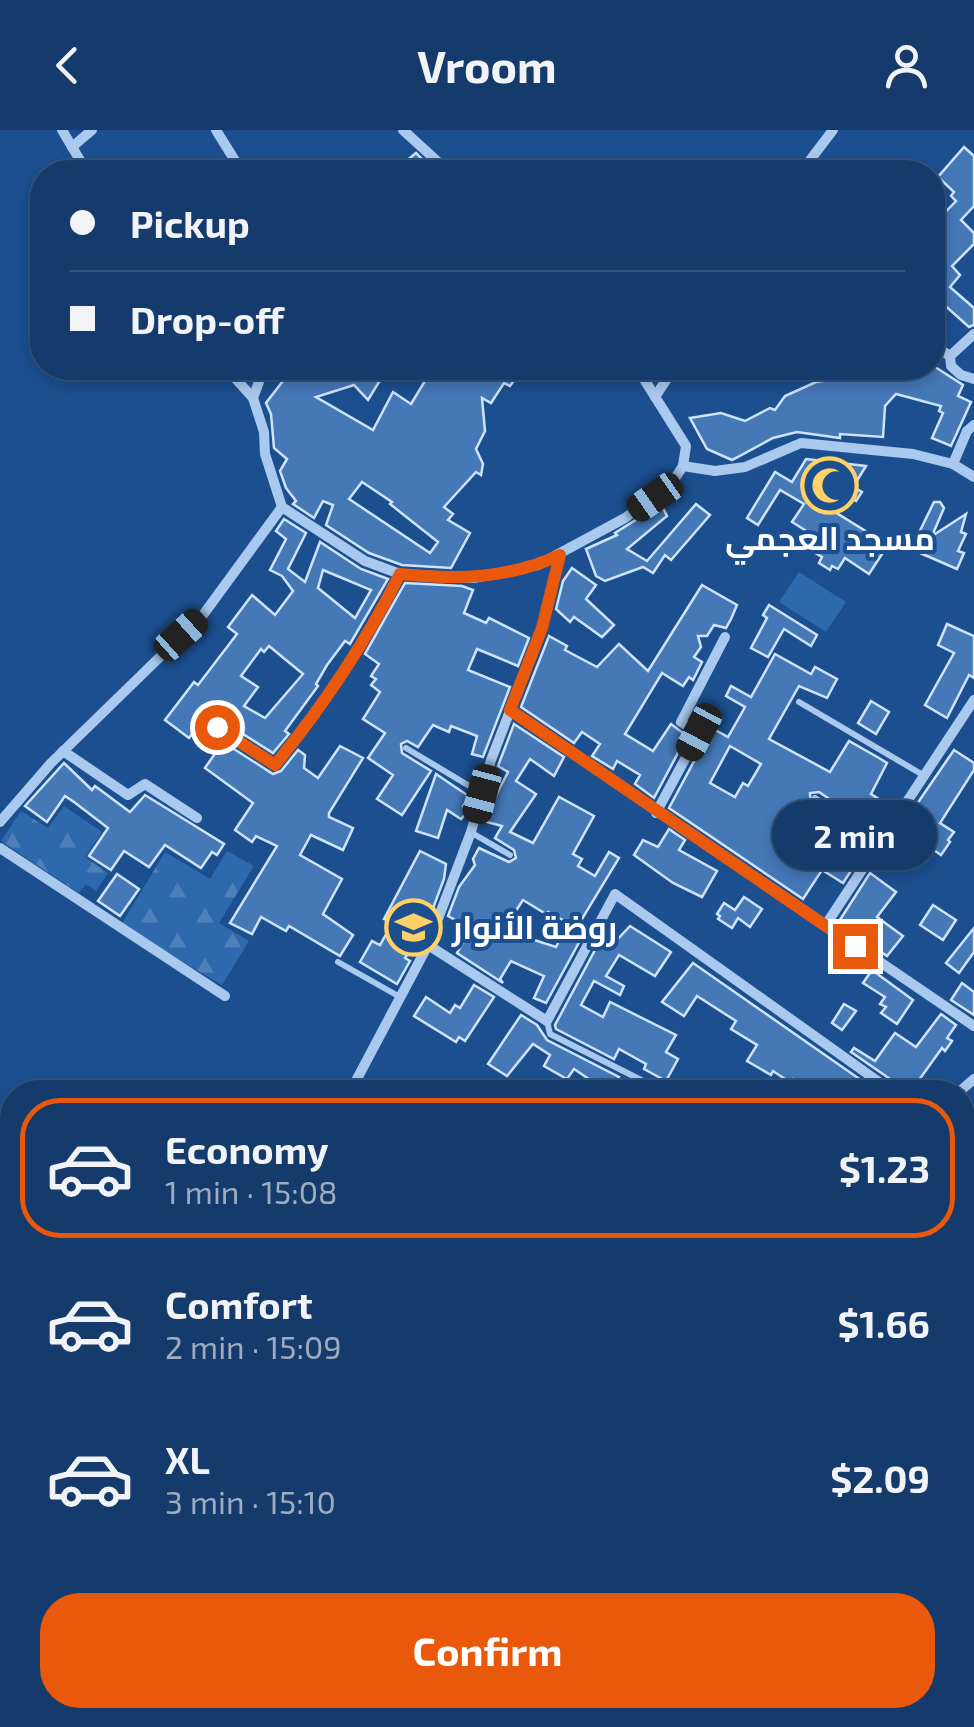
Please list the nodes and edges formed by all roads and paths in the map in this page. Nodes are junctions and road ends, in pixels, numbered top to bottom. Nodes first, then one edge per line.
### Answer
1 (62, 130) edge
2 (92, 130) edge
3 (216, 130) edge
4 (403, 130) edge
5 (833, 130) edge
6 (72, 146) junction
7 (80, 160) edge
8 (235, 160) edge
9 (432, 160) edge
10 (810, 160) edge
11 (974, 334) edge
12 (945, 353) edge
13 (950, 356) junction
14 (974, 379) edge
15 (237, 380) edge
16 (260, 380) edge
17 (644, 380) edge
18 (666, 380) edge
19 (655, 397) junction
20 (254, 398) junction
21 (974, 424) edge
22 (954, 464) junction
23 (682, 466) junction
24 (974, 477) edge
25 (282, 508) junction
26 (560, 555) junction
27 (400, 574) junction
28 (725, 637) dead end
29 (974, 700) edge
30 (799, 702) dead end
31 (510, 710) junction
32 (212, 724) dead end
33 (406, 748) dead end
34 (63, 751) junction
35 (924, 776) junction
36 (482, 794) junction
37 (815, 798) dead end
38 (656, 813) junction
39 (196, 818) dead end
40 (0, 822) edge
41 (471, 832) junction
42 (881, 842) junction
43 (0, 848) edge
44 (510, 855) dead end
45 (825, 926) junction
46 (428, 945) junction
47 (338, 962) dead end
48 (226, 996) dead end
49 (401, 998) junction
50 (546, 1020) junction
51 (974, 1026) edge
52 (357, 1080) edge
53 (641, 1080) edge
54 (876, 1080) edge

1 - 6 street
2 - 6 street
3 - 8 street
4 - 9 street
5 - 10 street
6 - 7 street
11 - 13 street
12 - 13 street
13 - 14 street
15 - 20 street
16 - 20 street
17 - 19 street
18 - 19 street
19 - 23 street
20 - 25 street
21 - 22 street
22 - 23 street
22 - 24 street
23 - 26 street
25 - 27 street
25 - 34 street
26 - 27 street
26 - 31 street
27 - 32 street
28 - 38 street
29 - 35 street
30 - 35 lane
31 - 36 street
31 - 38 street
33 - 36 lane
34 - 39 street
34 - 40 street
35 - 42 street
36 - 41 street
37 - 42 lane
38 - 45 street
41 - 44 lane
41 - 46 street
42 - 45 street
43 - 48 street
45 - 51 street
46 - 49 street
46 - 50 street
47 - 49 lane
49 - 52 street
50 - 53 lane
50 - 54 street

